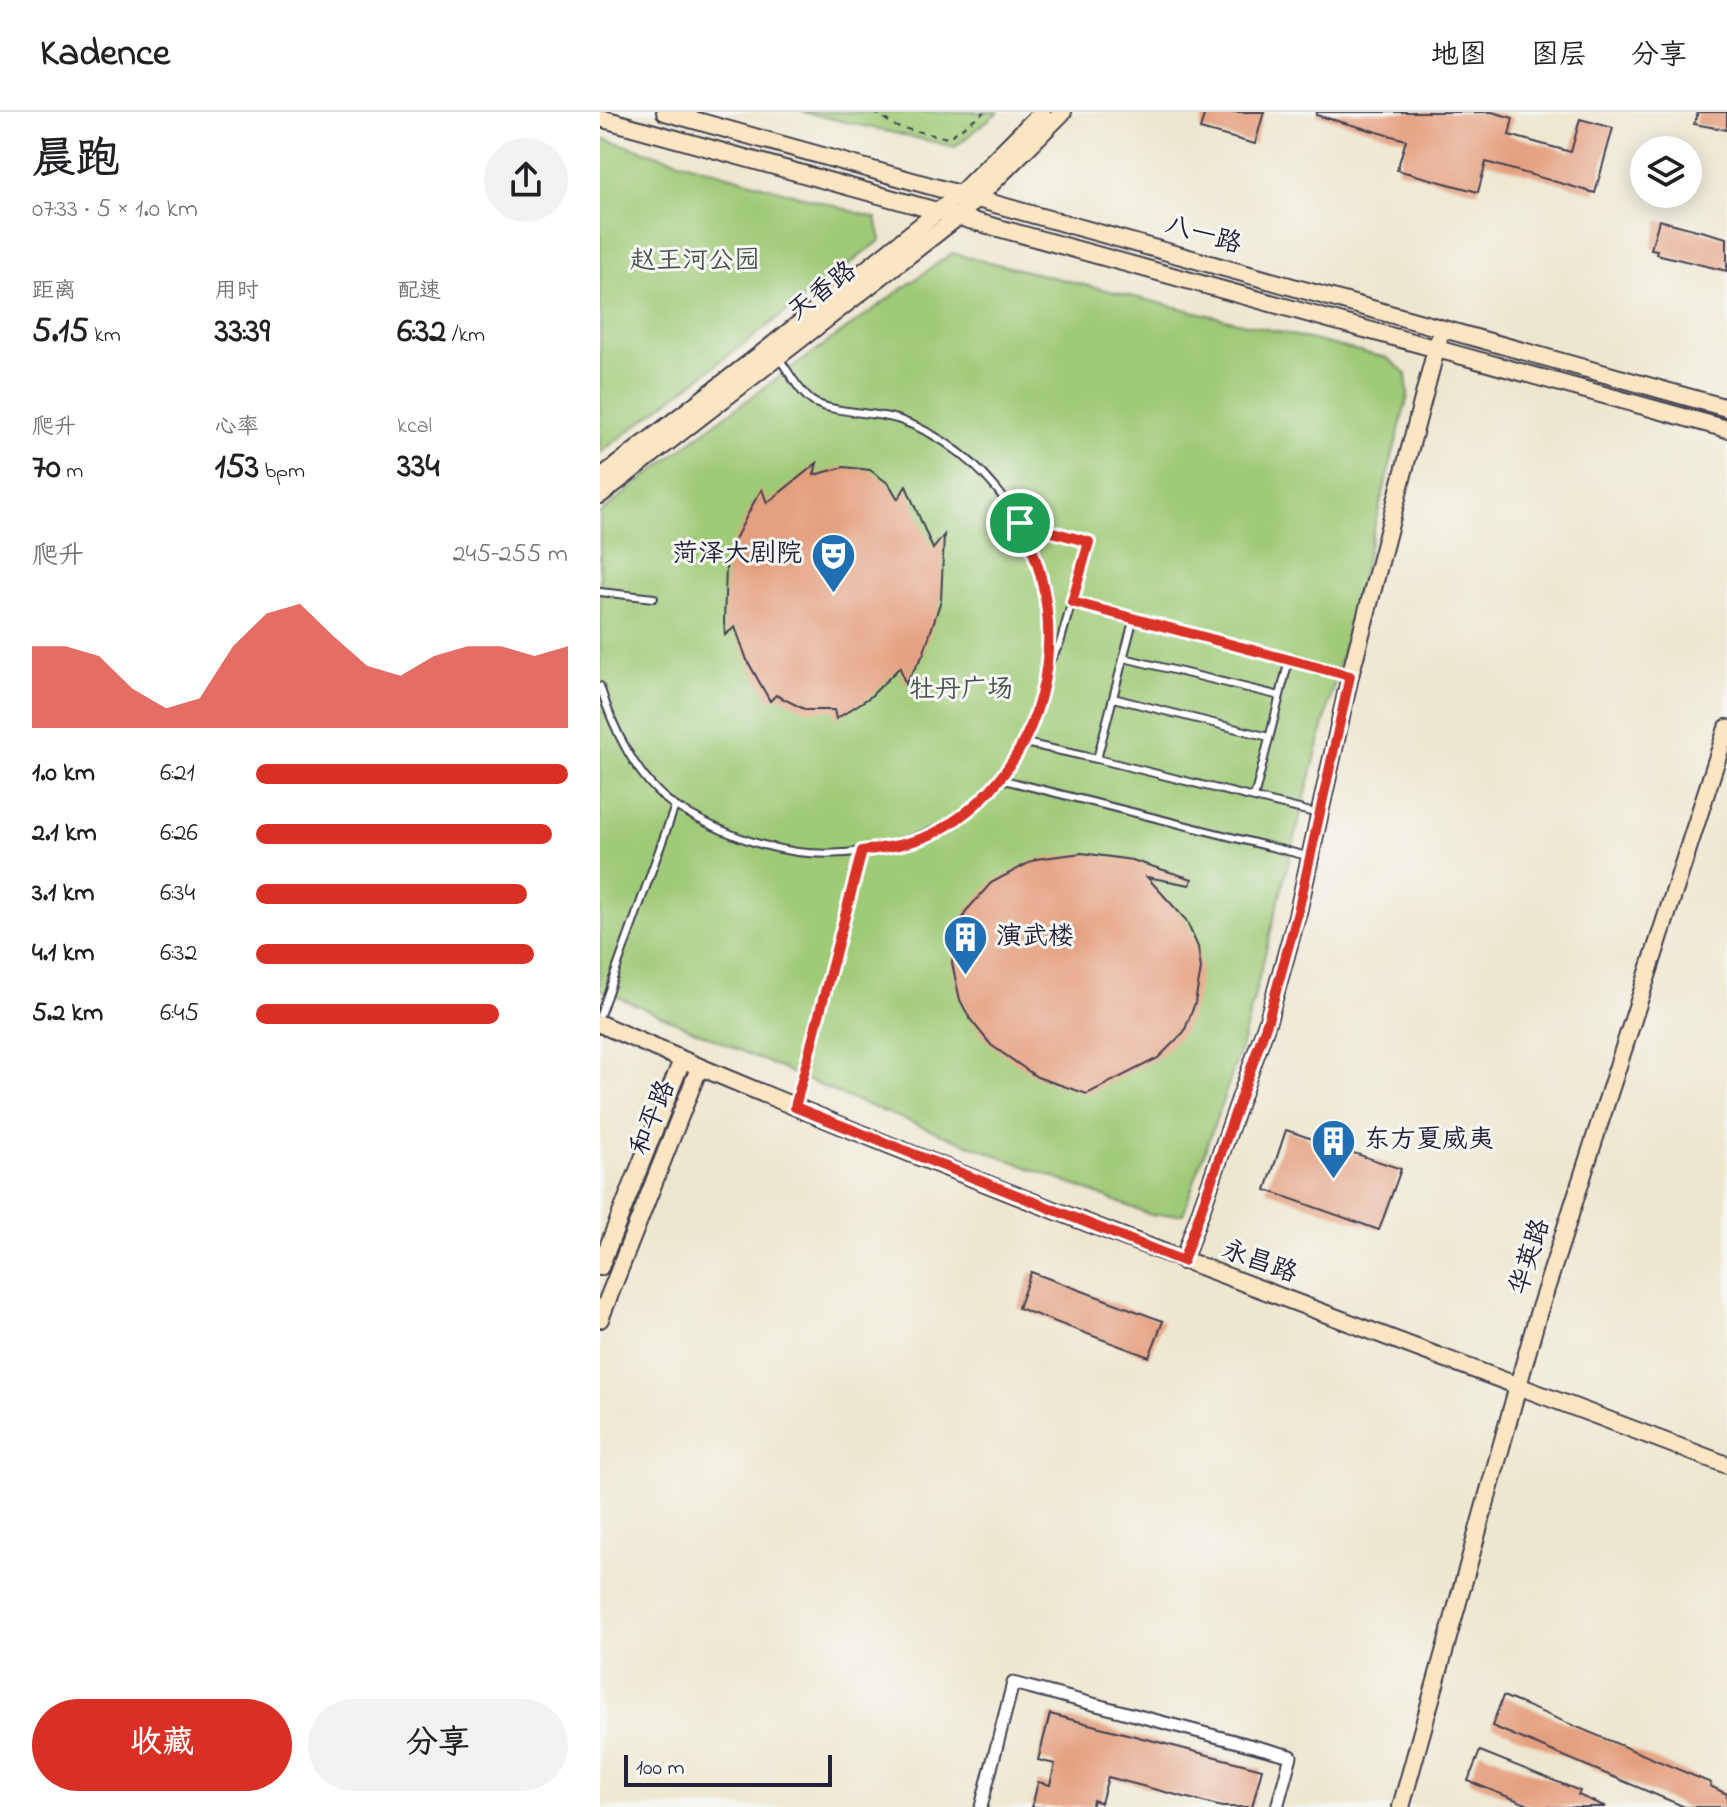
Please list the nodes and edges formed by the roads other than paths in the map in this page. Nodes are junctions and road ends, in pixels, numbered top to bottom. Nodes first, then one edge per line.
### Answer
1 (665, 112) edge
2 (1042, 112) edge
3 (1063, 112) edge
4 (600, 118) edge
5 (969, 195) junction
6 (959, 216) junction
7 (1442, 328) junction
8 (774, 353) junction
9 (1727, 408) edge
10 (1727, 429) edge
11 (600, 478) edge
12 (600, 495) edge
13 (1020, 523) junction
14 (600, 592) edge
15 (654, 598) dead end
16 (1072, 602) junction
17 (1133, 621) junction
18 (1124, 658) junction
19 (1289, 660) junction
20 (1047, 665) junction
21 (1350, 676) junction
22 (600, 686) edge
23 (1280, 696) junction
24 (1113, 698) junction
25 (1727, 728) edge
26 (1269, 737) junction
27 (1025, 743) junction
28 (1097, 759) junction
29 (1000, 779) junction
30 (1254, 798) junction
31 (675, 806) junction
32 (1319, 814) junction
33 (862, 851) junction
34 (1309, 857) junction
35 (600, 1015) edge
36 (600, 1024) edge
37 (682, 1060) junction
38 (699, 1068) junction
39 (795, 1107) junction
40 (1183, 1261) junction
41 (600, 1267) edge
42 (600, 1319) edge
43 (1518, 1385) junction
44 (1727, 1465) edge
45 (981, 1807) edge
46 (1277, 1807) edge
47 (1401, 1807) edge

1 - 5 main road, 八一路
2 - 5 main road, 天香路
3 - 5 main road, 天香路
4 - 6 main road
5 - 6 main road, 天香路
5 - 7 main road, 八一路
5 - 8 main road, 天香路
6 - 8 main road, 天香路
6 - 10 main road
7 - 9 main road, 八一路
7 - 21 main road
8 - 11 main road, 天香路
8 - 12 main road, 天香路
8 - 13 lane
13 - 16 lane
13 - 20 lane
14 - 15 lane
16 - 17 lane
16 - 20 lane
17 - 18 lane
17 - 19 lane
18 - 23 lane
18 - 24 lane
19 - 21 lane
19 - 23 lane
20 - 27 lane
21 - 32 main road
22 - 31 lane
23 - 26 lane
24 - 26 lane
24 - 28 lane
25 - 43 main road, 华英路
26 - 30 lane
27 - 28 lane
27 - 29 lane
28 - 30 lane
29 - 33 lane
29 - 34 lane
30 - 32 lane
31 - 33 lane
31 - 35 lane
32 - 34 main road
33 - 39 lane
34 - 40 main road
36 - 37 main road, 永昌路
37 - 38 main road, 永昌路
37 - 41 main road, 和平路
38 - 39 main road, 永昌路
38 - 42 main road, 和平路
39 - 40 main road, 永昌路
40 - 43 main road, 永昌路
43 - 44 main road, 永昌路
43 - 47 main road, 华英路
45 - 46 street

